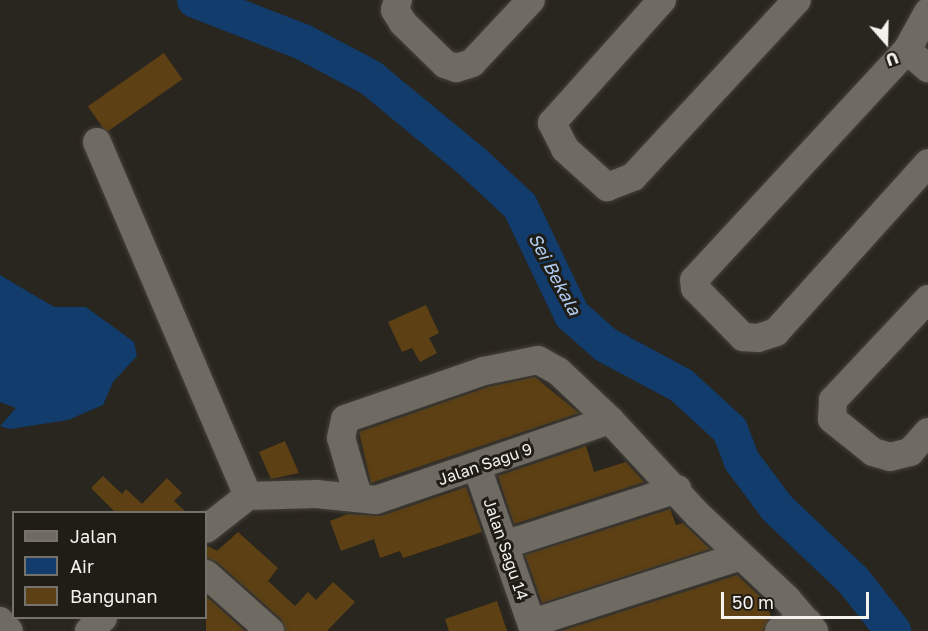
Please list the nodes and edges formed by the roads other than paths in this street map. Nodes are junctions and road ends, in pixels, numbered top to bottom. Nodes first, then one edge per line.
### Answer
1 (398, 0) edge
2 (531, 0) edge
3 (662, 0) edge
4 (797, 0) edge
5 (928, 12) edge
6 (917, 59) edge
7 (97, 142) dead end
8 (928, 163) edge
9 (928, 299) edge
10 (610, 420) junction
11 (928, 432) edge
12 (477, 467) junction
13 (677, 489) junction
14 (248, 496) junction
15 (358, 496) junction
16 (207, 528) edge
17 (507, 544) junction
18 (741, 556) junction
19 (207, 575) edge
20 (102, 619) edge
21 (109, 619) edge
22 (0, 621) edge
23 (811, 626) edge
24 (533, 627) edge
25 (9, 631) edge
26 (89, 631) edge
27 (121, 631) edge
28 (270, 631) edge
29 (779, 631) edge

1 - 2 street
3 - 4 street
5 - 6 street
6 - 8 street
7 - 14 street
9 - 11 street
10 - 12 street, Jalan Sagu 9
10 - 13 street
10 - 15 street
12 - 15 street, Jalan Sagu 9
12 - 17 street, Jalan Sagu 14
13 - 17 street
13 - 18 street
14 - 15 street, Jalan Sagu 9
14 - 16 street
17 - 24 street, Jalan Sagu 14
18 - 23 street
18 - 24 street
19 - 28 street
20 - 26 street
21 - 27 street
22 - 25 street
23 - 29 street

